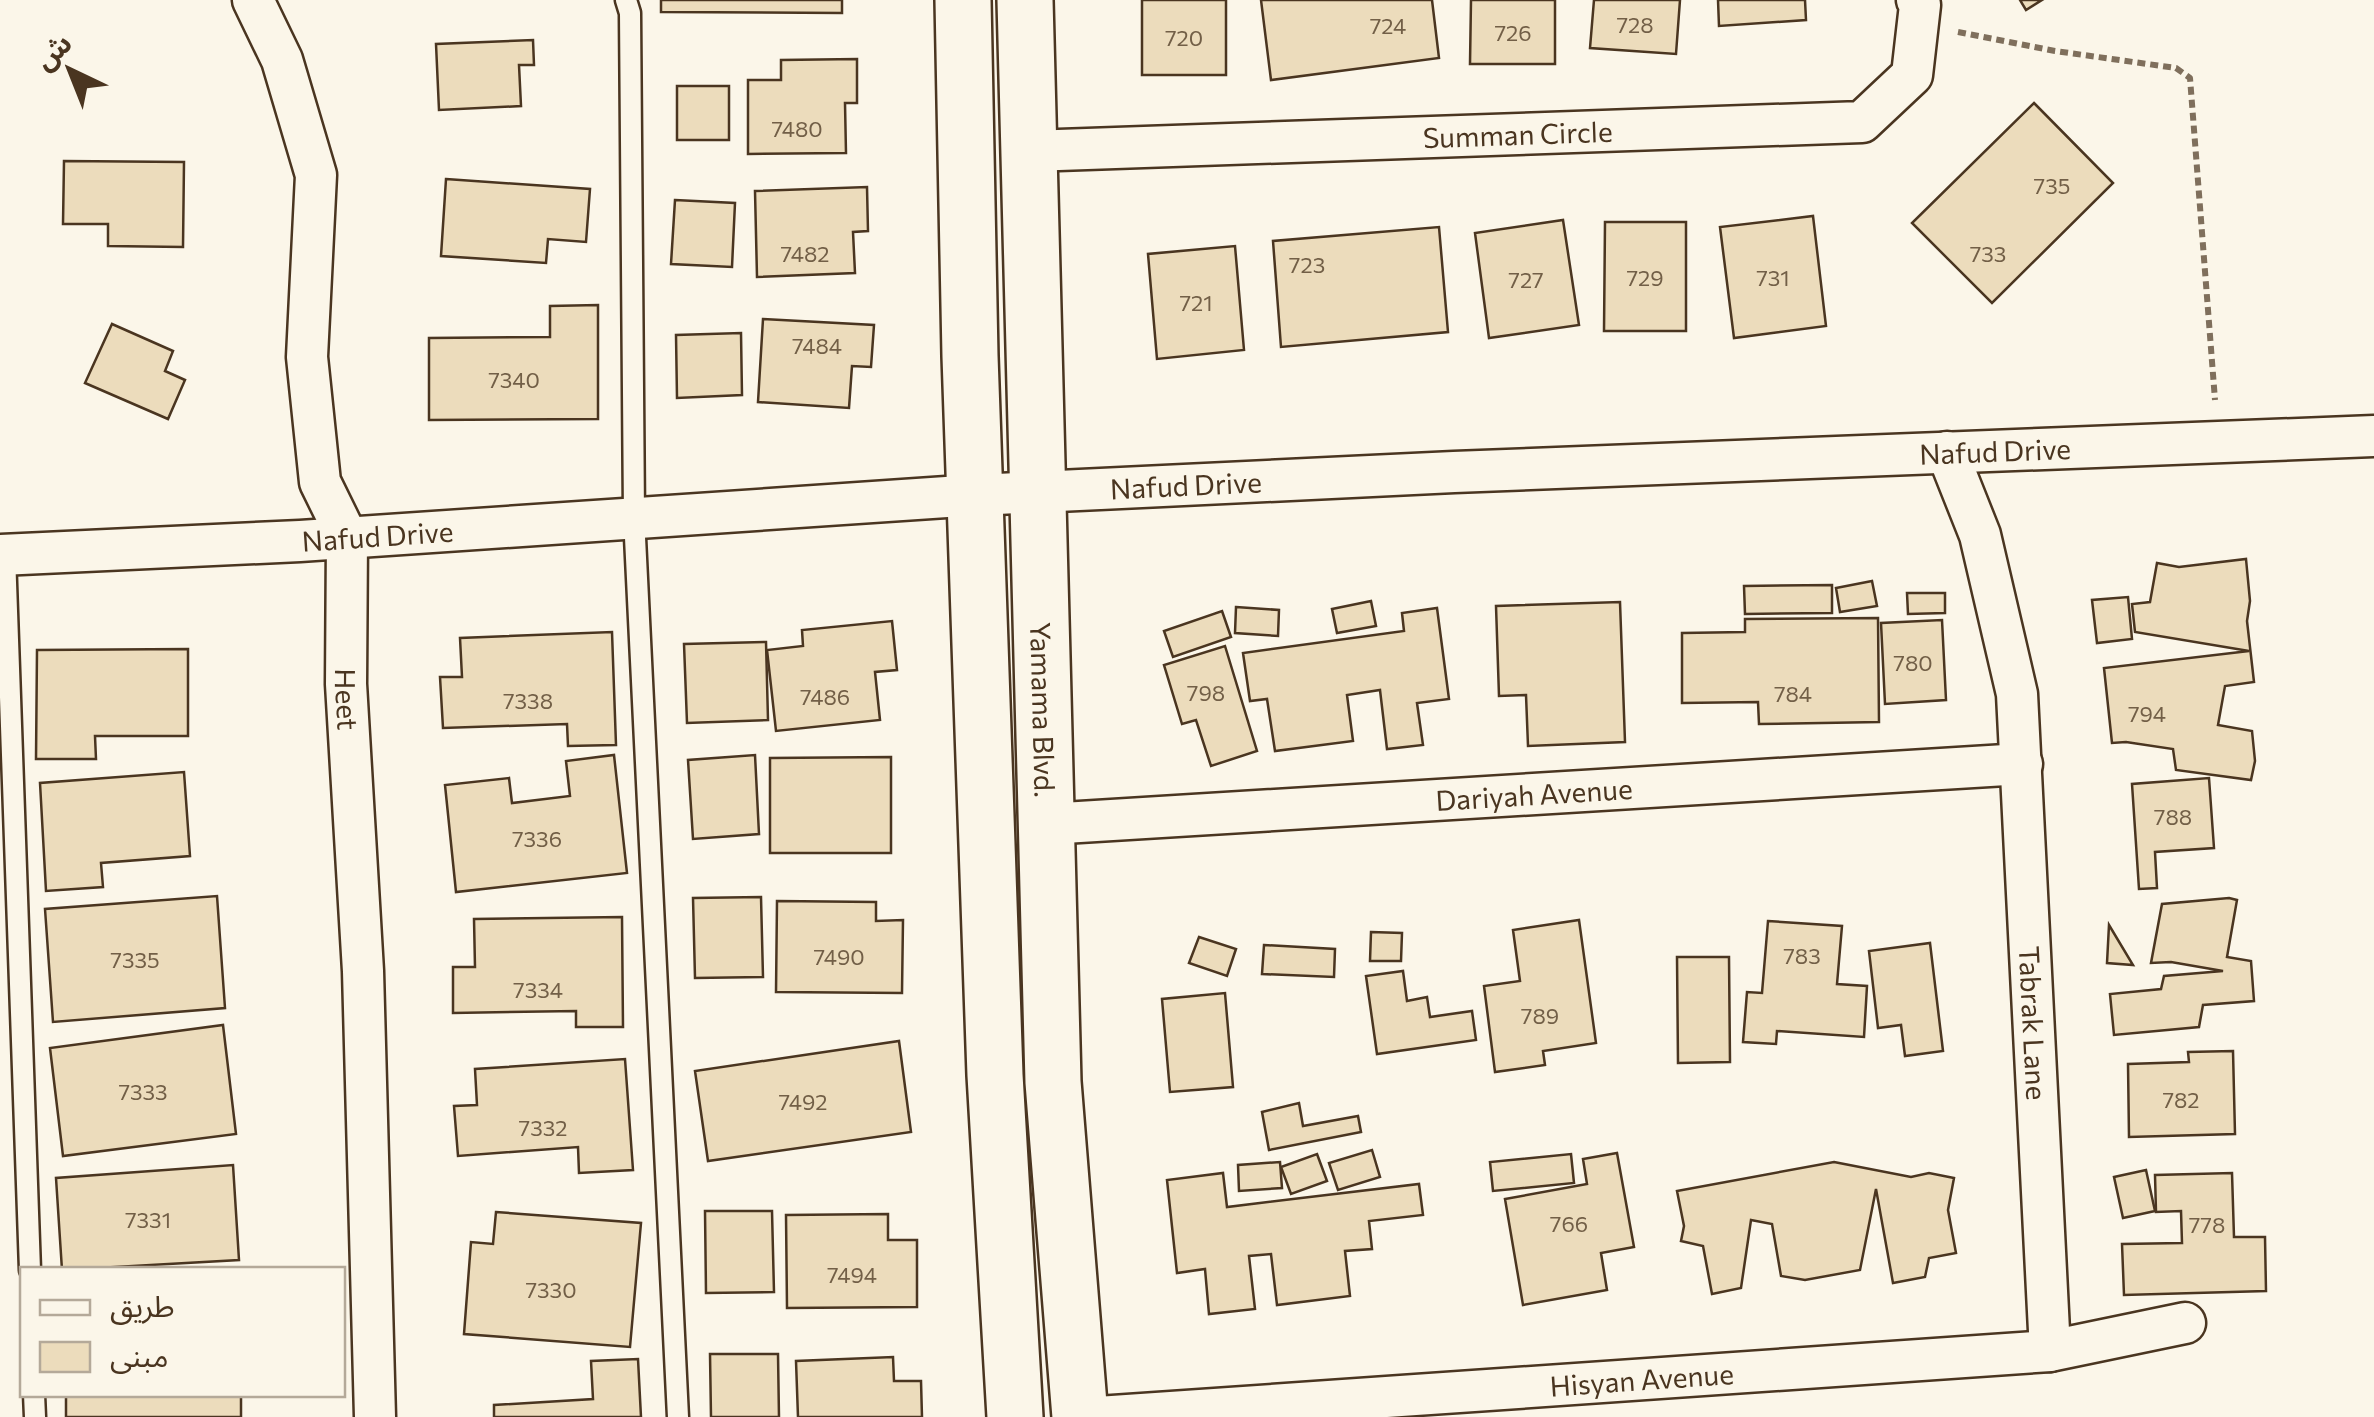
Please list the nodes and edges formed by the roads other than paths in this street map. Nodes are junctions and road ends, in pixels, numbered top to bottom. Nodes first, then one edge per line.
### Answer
1 (253, 0) edge
2 (626, 0) edge
3 (963, 0) edge
4 (1025, 0) edge
5 (1917, 12) edge
6 (1030, 151) junction
7 (2374, 436) edge
8 (1947, 452) junction
9 (1038, 492) junction
10 (976, 495) junction
11 (634, 517) junction
12 (348, 537) junction
13 (2, 554) edge
14 (2022, 764) junction
15 (1047, 824) junction
16 (30, 1267) edge
17 (2186, 1323) dead end
18 (2050, 1352) junction
19 (375, 1417) edge
20 (678, 1417) edge
21 (1015, 1417) edge
22 (1080, 1417) edge
23 (1098, 1417) edge

1 - 12 street, Heet
2 - 11 lane
3 - 10 main road
4 - 6 main road, Yamama Blvd.
5 - 6 street, Summan Circle
6 - 9 main road, Yamama Blvd.
7 - 8 street, Nafud Drive
8 - 9 street, Nafud Drive
8 - 14 street, Tabrak Lane
9 - 10 street, Nafud Drive
9 - 15 main road, Yamama Blvd.
10 - 11 street, Nafud Drive
10 - 21 main road
11 - 12 street, Nafud Drive
11 - 20 lane
12 - 13 street, Nafud Drive
12 - 19 street, Heet
13 - 16 lane
14 - 15 street, Dariyah Avenue
14 - 18 street, Tabrak Lane
15 - 22 main road, Yamama Blvd.
17 - 18 street, Hisyan Avenue
18 - 23 street, Hisyan Avenue

